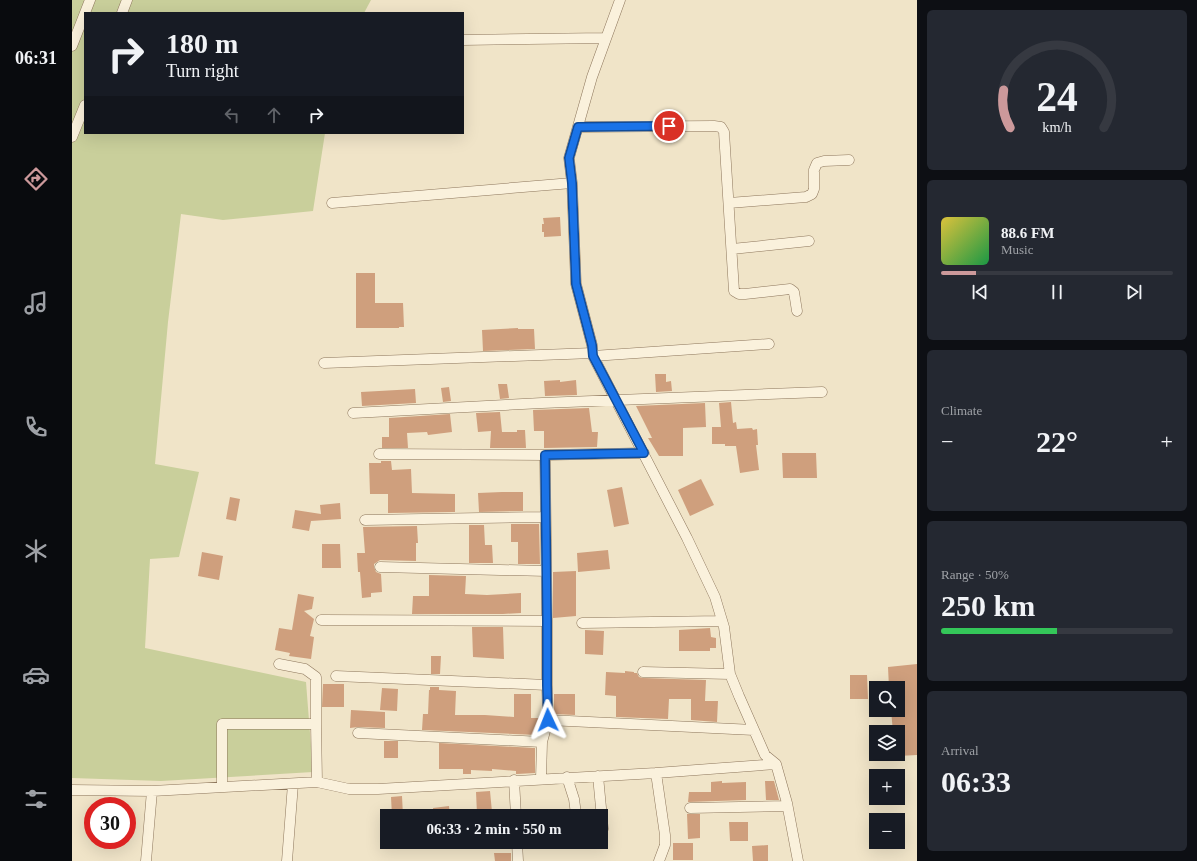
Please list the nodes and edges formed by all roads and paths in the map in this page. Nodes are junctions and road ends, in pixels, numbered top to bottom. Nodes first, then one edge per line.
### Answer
1 (90, 0) edge
2 (127, 0) edge
3 (620, 0) edge
4 (85, 12) edge
5 (122, 12) edge
6 (84, 15) edge
7 (606, 38) junction
8 (464, 40) edge
9 (72, 46) edge
10 (84, 107) edge
11 (578, 127) junction
12 (72, 137) edge
13 (849, 160) dead end
14 (572, 183) junction
15 (332, 203) dead end
16 (729, 203) junction
17 (809, 242) dead end
18 (732, 249) junction
19 (797, 311) dead end
20 (769, 344) dead end
21 (593, 354) junction
22 (324, 363) dead end
23 (822, 392) dead end
24 (616, 400) junction
25 (353, 413) dead end
26 (644, 453) junction
27 (380, 454) dead end
28 (545, 455) junction
29 (545, 517) junction
30 (365, 520) dead end
31 (380, 567) dead end
32 (546, 571) junction
33 (321, 620) dead end
34 (722, 620) junction
35 (547, 621) junction
36 (582, 623) dead end
37 (280, 664) dead end
38 (643, 672) dead end
39 (730, 674) junction
40 (336, 676) dead end
41 (547, 685) junction
42 (548, 720) junction
43 (316, 724) junction
44 (754, 730) junction
45 (358, 733) dead end
46 (542, 742) junction
47 (776, 764) junction
48 (656, 773) junction
49 (598, 776) junction
50 (567, 777) junction
51 (541, 779) junction
52 (514, 780) junction
53 (317, 782) junction
54 (293, 784) junction
55 (222, 787) junction
56 (72, 790) edge
57 (152, 791) junction
58 (788, 806) junction
59 (690, 808) dead end
60 (516, 809) edge
61 (575, 809) edge
62 (601, 809) edge
63 (517, 849) edge
64 (146, 861) edge
65 (287, 861) edge
66 (518, 861) edge
67 (659, 861) edge
68 (798, 861) edge

1 - 4 street
2 - 5 street
3 - 7 street
6 - 9 street
7 - 8 street
7 - 11 street
10 - 12 street
11 - 14 street
11 - 16 street
13 - 16 street
14 - 15 street
14 - 21 street
16 - 18 street
17 - 18 street
18 - 19 street
20 - 21 street
21 - 22 street
21 - 24 street
23 - 24 street
24 - 25 street
24 - 26 street
26 - 28 street
26 - 34 street
27 - 28 street
28 - 29 street
29 - 30 street
29 - 32 street
31 - 32 street
32 - 35 street
33 - 35 street
34 - 36 street
34 - 39 street
35 - 41 street
37 - 43 street
38 - 39 street
39 - 44 street
40 - 41 street
41 - 42 street
42 - 44 street
42 - 46 street
43 - 53 street
43 - 55 street
44 - 47 street
45 - 46 street
46 - 51 street
47 - 48 street
47 - 58 street
48 - 49 street
48 - 67 street
49 - 50 street
49 - 62 street
50 - 51 street
50 - 61 street
51 - 52 street
52 - 53 street
52 - 60 street
53 - 54 street
54 - 55 street
54 - 65 street
55 - 57 street
56 - 57 street
57 - 64 street
58 - 59 street
58 - 68 street
63 - 66 street

